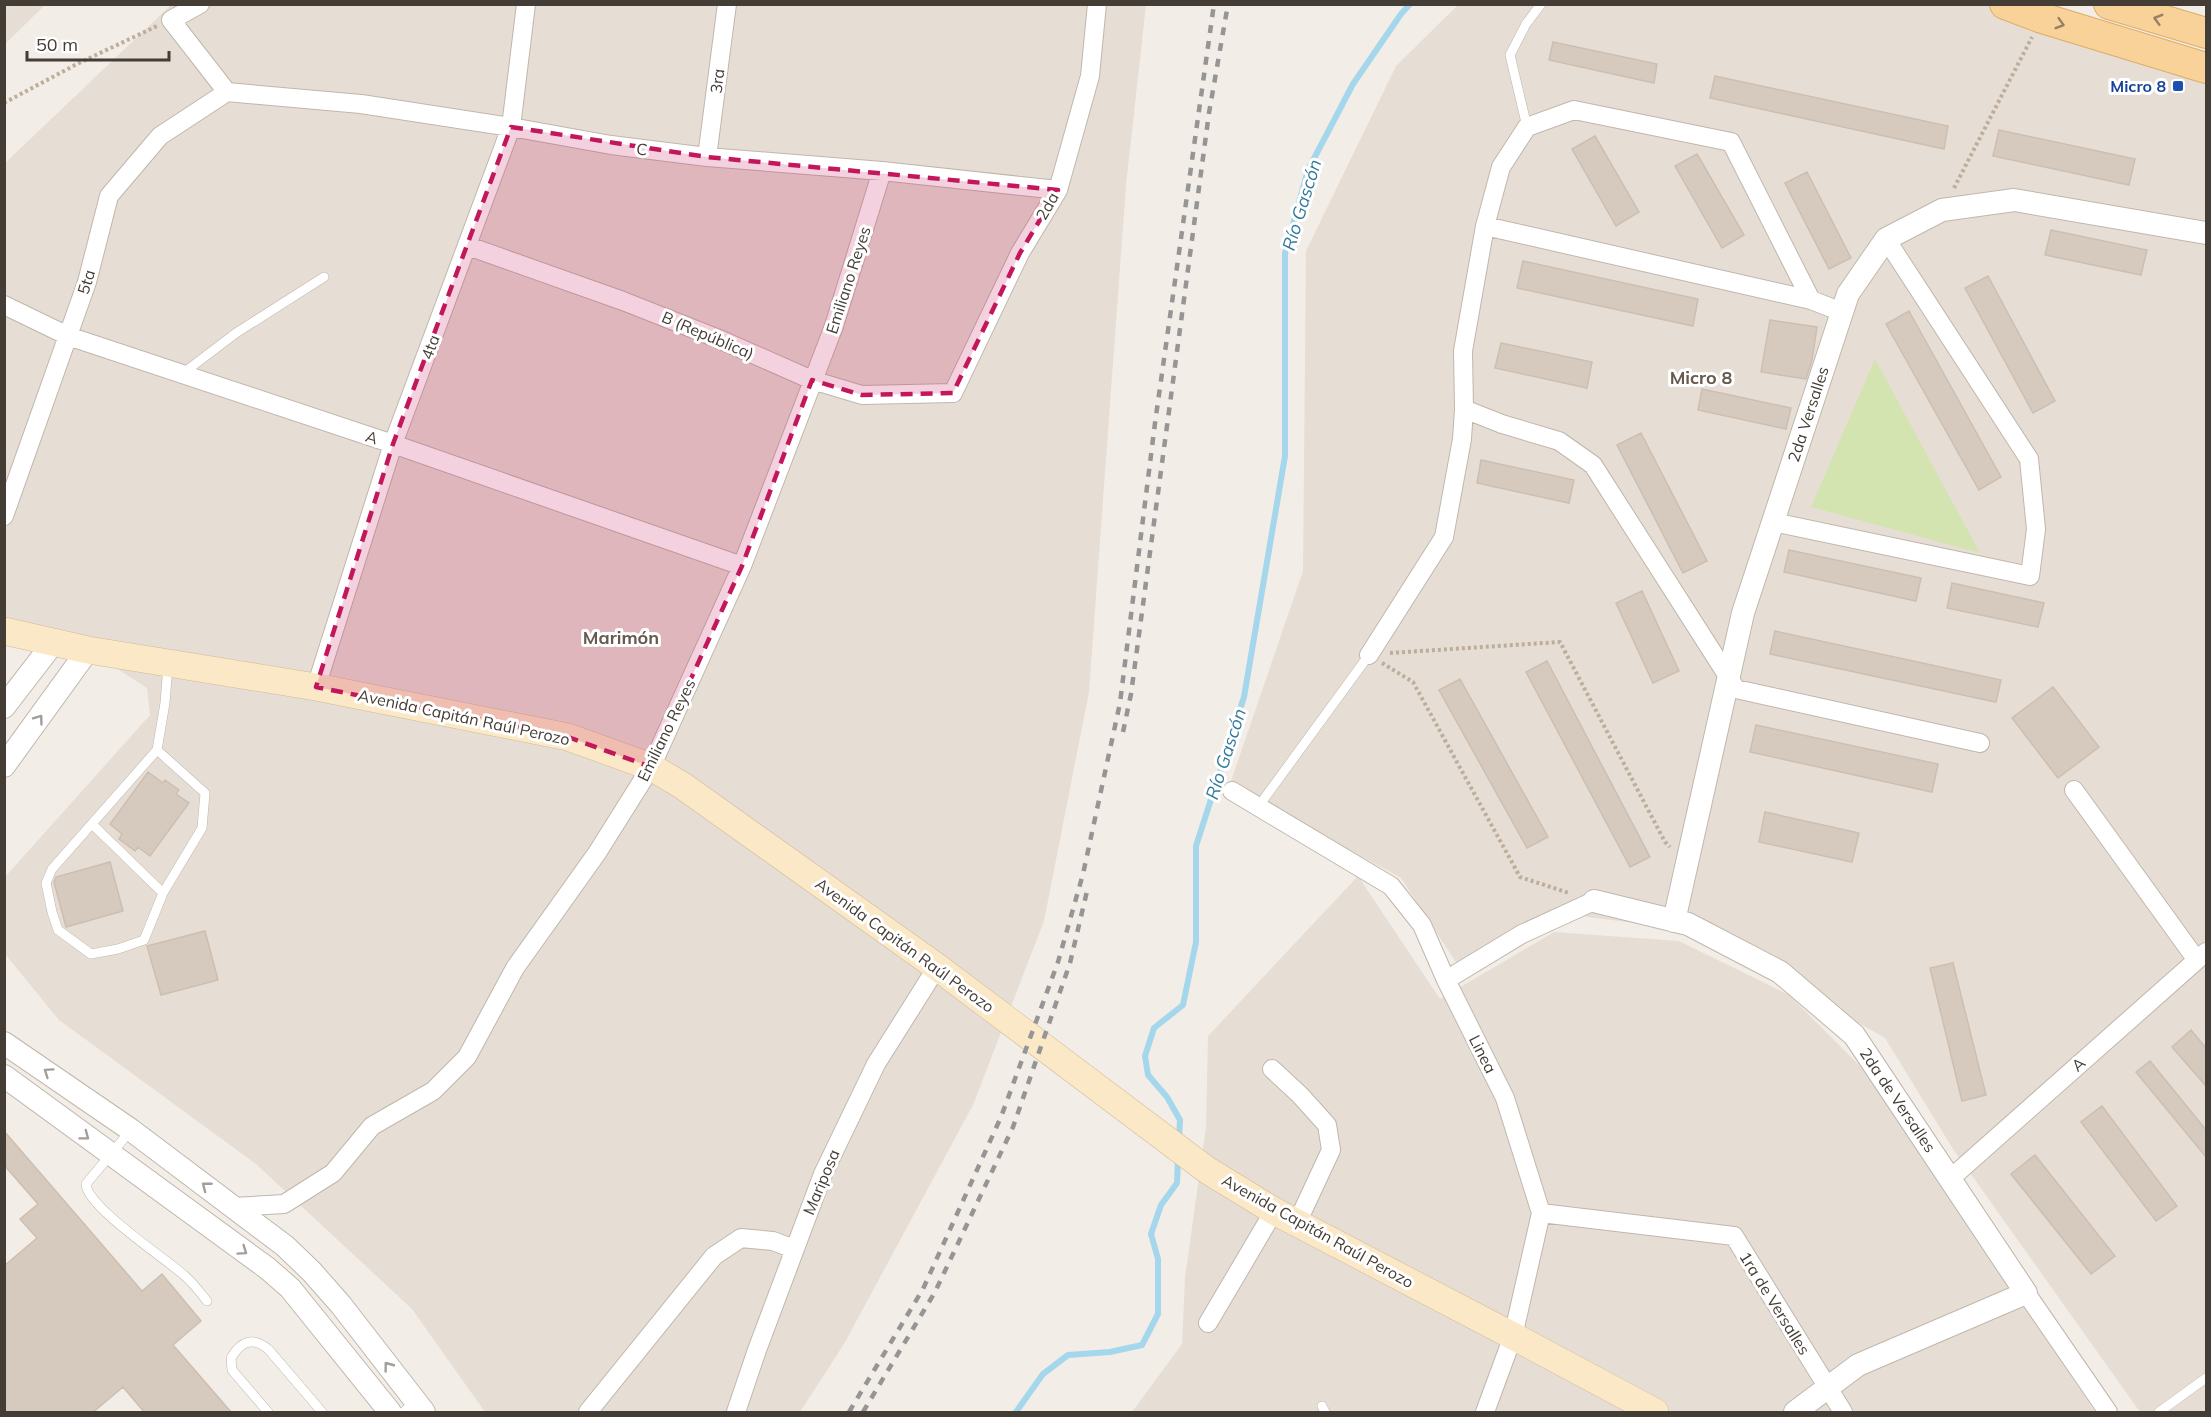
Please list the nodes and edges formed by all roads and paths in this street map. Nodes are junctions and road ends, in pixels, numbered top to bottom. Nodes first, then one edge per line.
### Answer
1 (200, 4) edge
2 (526, 4) edge
3 (726, 4) edge
4 (1097, 4) edge
5 (1541, 4) edge
6 (2005, 4) edge
7 (2109, 4) edge
8 (2042, 18) junction
9 (171, 20) junction
10 (2206, 33) edge
11 (2206, 68) edge
12 (227, 92) junction
13 (4, 103) edge
14 (511, 127) junction
15 (1527, 127) junction
16 (707, 157) junction
17 (882, 171) junction
18 (1058, 190) junction
19 (1942, 210) junction
20 (1485, 226) junction
21 (2206, 233) edge
22 (1886, 238) junction
23 (468, 246) junction
24 (324, 277) dead end
25 (1811, 300) junction
26 (4, 305) edge
27 (1842, 312) junction
28 (68, 336) junction
29 (182, 374) junction
30 (812, 380) junction
31 (952, 393) joint
32 (1464, 409) junction
33 (393, 444) junction
34 (4, 516) edge
35 (1773, 522) junction
36 (742, 566) junction
37 (4, 632) edge
38 (54, 642) junction
39 (88, 650) junction
40 (1369, 655) junction
41 (168, 663) junction
42 (1729, 680) junction
43 (316, 687) junction
44 (4, 707) edge
45 (1980, 743) dead end
46 (157, 750) junction
47 (4, 766) edge
48 (651, 767) junction
49 (2074, 790) dead end
50 (1233, 791) dead end
51 (1258, 807) junction
52 (93, 825) junction
53 (1687, 864) junction
54 (163, 893) junction
55 (1594, 901) junction
56 (1674, 921) junction
57 (2201, 956) edge
58 (937, 967) junction
59 (1446, 980) junction
60 (4, 1042) edge
61 (1272, 1069) dead end
62 (4, 1076) edge
63 (131, 1130) junction
64 (110, 1155) junction
65 (1951, 1178) junction
66 (233, 1207) junction
67 (1541, 1213) junction
68 (1285, 1217) junction
69 (794, 1249) junction
70 (2026, 1293) junction
71 (207, 1301) dead end
72 (1208, 1323) dead end
73 (1513, 1336) junction
74 (2206, 1377) edge
75 (1828, 1388) junction
76 (414, 1409) edge
77 (268, 1413) edge
78 (322, 1413) edge
79 (390, 1413) edge
80 (588, 1413) edge
81 (736, 1413) edge
82 (1485, 1413) edge
83 (1655, 1413) edge
84 (1795, 1413) edge
85 (1843, 1413) edge
86 (2108, 1413) edge
87 (2159, 1413) edge

1 - 9 street
2 - 14 street, 4ta
3 - 16 street, 3ra
4 - 18 street, 2da
5 - 15 lane
6 - 8 main road
10 -> 7 main road
8 -> 11 main road
8 - 19 path
9 - 12 street
9 - 13 path
12 - 14 street, C
12 - 28 street, 5ta
14 - 16 street, C
14 - 23 street, 4ta
15 - 20 street
15 - 25 street
16 - 17 street, C
17 - 18 street, C
17 - 30 street, Emiliano Reyes
18 - 31 street, 2da
19 - 21 street, 2da Versalles
19 - 22 street, 2da Versalles
20 - 25 street
20 - 32 street
22 - 27 street, 2da Versalles
22 - 35 street
23 - 30 street, B (República)
23 - 33 street, 4ta
24 - 29 lane
25 - 27 street
26 - 28 street, A
27 - 35 street, 2da Versalles
28 - 29 street, A
28 - 34 street, 5ta
29 - 33 street, A
30 - 31 street, B (República)
30 - 36 street, Emiliano Reyes
32 - 40 street
32 - 42 street
33 - 36 street, A
33 - 43 street, 4ta
35 - 42 street, 2da Versalles
36 - 48 street, Emiliano Reyes
37 - 38 main road
38 - 39 main road, Avenida Capitán Raúl Perozo
38 - 44 street
39 - 41 main road, Avenida Capitán Raúl Perozo
47 -> 39 street
40 - 51 lane
40 - 53 path
40 - 55 path
41 - 43 main road, Avenida Capitán Raúl Perozo
41 - 46 lane
42 - 45 street
42 - 53 street, 2da Versalles
43 - 48 main road, Avenida Capitán Raúl Perozo
46 - 52 lane
46 - 54 lane
48 - 58 main road, Avenida Capitán Raúl Perozo
48 - 66 street, Emiliano Reyes
49 - 57 street
50 - 51 street, Linea
51 - 59 street, Linea
52 - 54 lane
52 - 54 lane
53 - 56 street, 2da Versalles
55 - 56 street, 2da de Versalles
55 - 59 street
56 - 65 street, 2da de Versalles
57 - 65 street, A
58 - 68 main road, Avenida Capitán Raúl Perozo
58 - 69 street, Mariposa
59 - 67 street, Linea
63 -> 60 street
61 - 68 street
62 -> 64 street
63 - 64 lane
66 -> 63 street
64 - 71 lane
64 -> 79 street
65 - 70 street, 2da de Versalles
76 -> 66 street
67 - 73 street
67 - 75 street, 1ra de Versalles
68 - 72 street
68 - 73 main road, Avenida Capitán Raúl Perozo
69 - 80 street
69 - 81 street, Mariposa
70 - 75 street
70 - 86 street, 2da de Versalles
73 - 82 street
73 - 83 main road, Avenida Capitán Raúl Perozo
74 - 87 lane
75 - 84 street
75 - 85 street, 1ra de Versalles
77 - 78 lane

